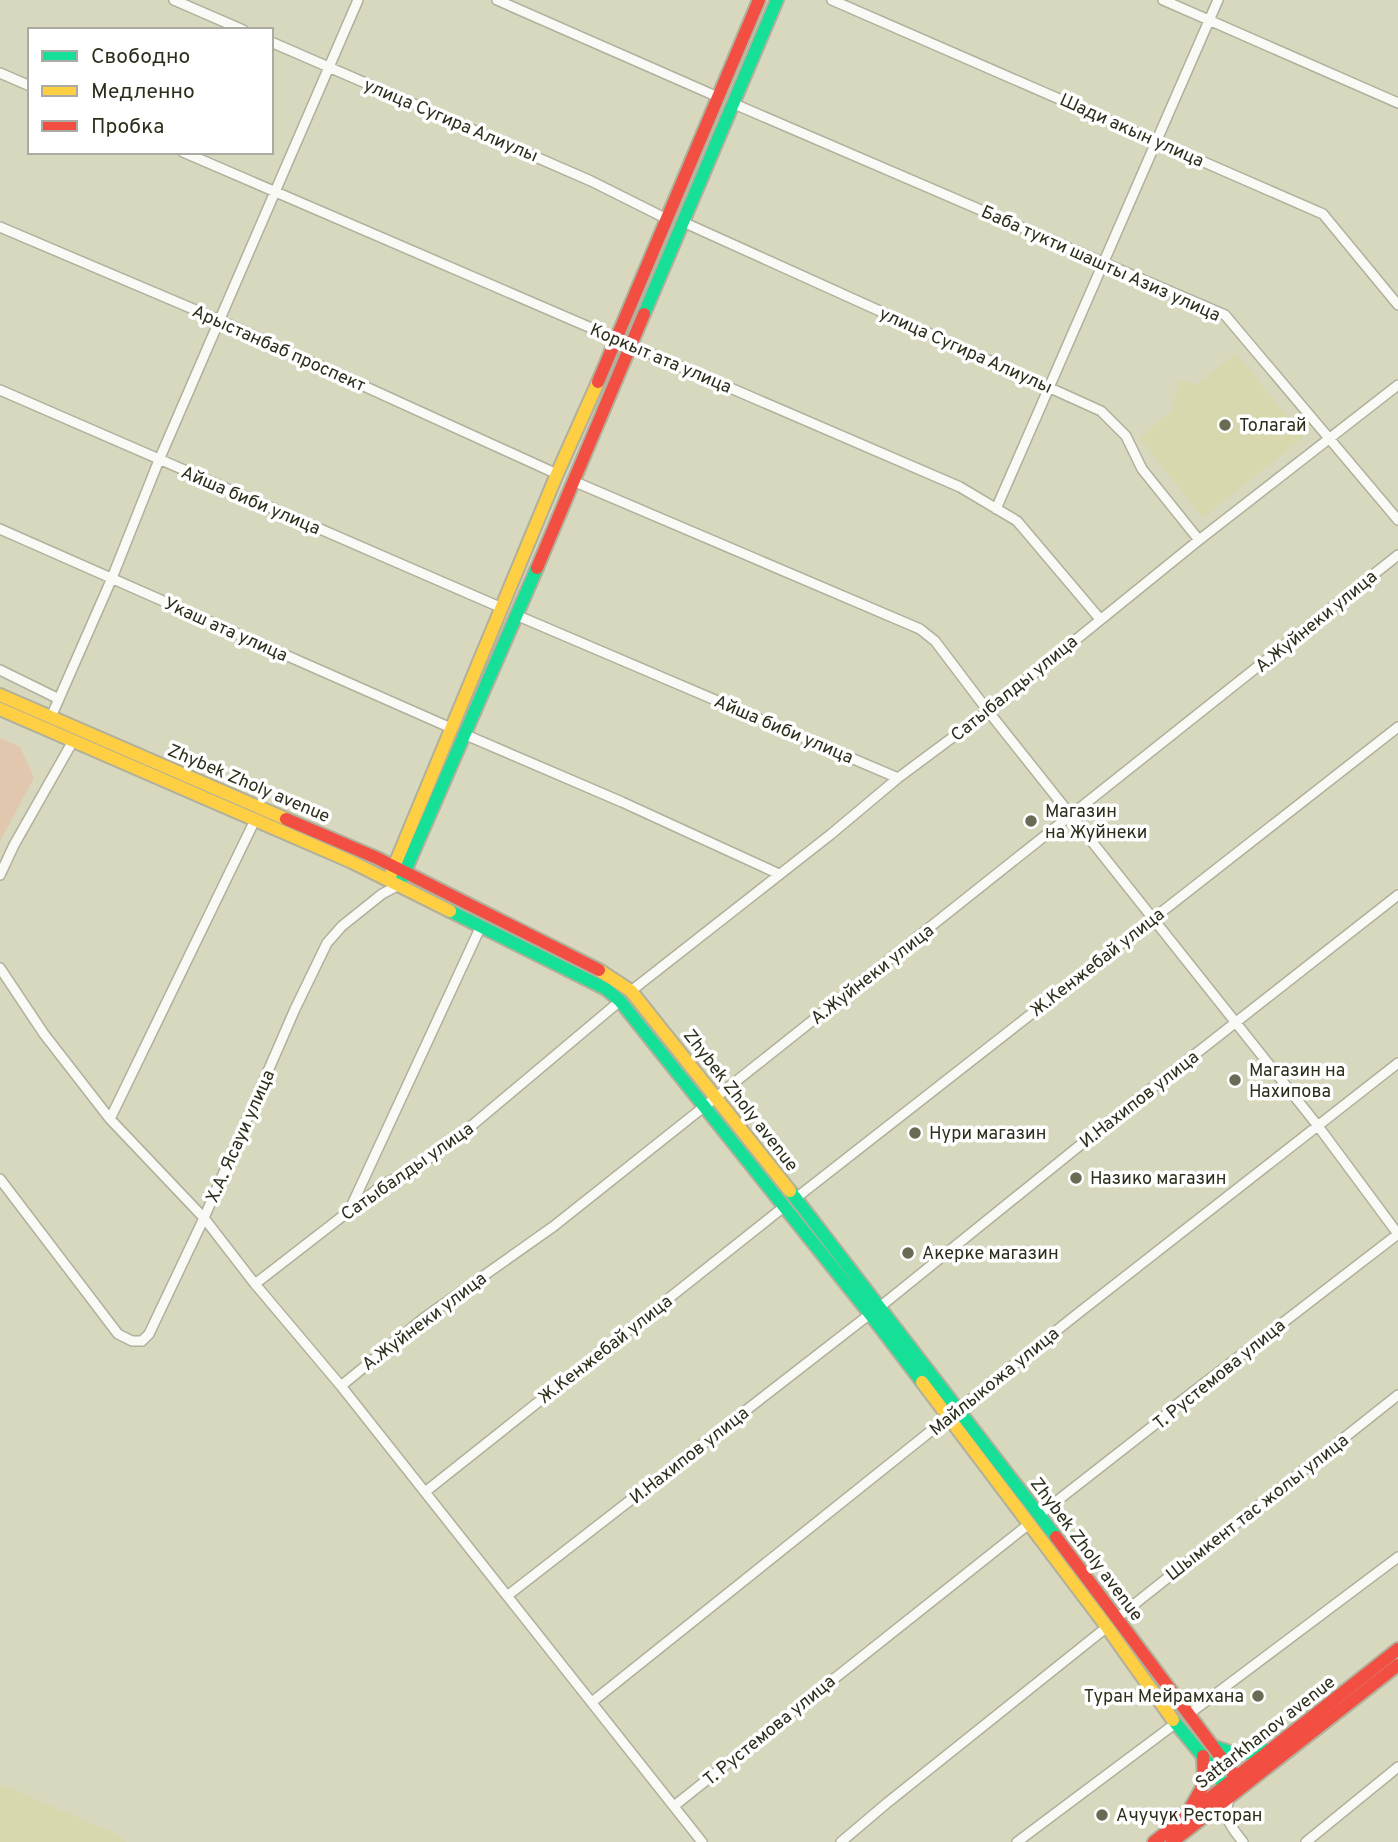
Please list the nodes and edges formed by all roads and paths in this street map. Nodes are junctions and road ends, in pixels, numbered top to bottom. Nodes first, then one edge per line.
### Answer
1 (174, 0) edge
2 (358, 0) edge
3 (497, 0) edge
4 (759, 0) edge
5 (778, 0) edge
6 (832, 0) edge
7 (1163, 0) edge
8 (1218, 0) edge
9 (1209, 20) junction
10 (238, 28) edge
11 (273, 43) edge
12 (328, 67) junction
13 (0, 73) edge
14 (28, 85) edge
15 (718, 97) junction
16 (732, 103) junction
17 (1398, 103) edge
18 (1157, 141) junction
19 (188, 154) edge
20 (274, 191) junction
21 (667, 219) junction
22 (682, 222) junction
23 (0, 227) edge
24 (1103, 263) junction
25 (1398, 305) edge
26 (219, 320) junction
27 (617, 339) junction
28 (631, 346) junction
29 (1398, 386) edge
30 (1049, 387) junction
31 (0, 390) edge
32 (1329, 440) junction
33 (159, 460) junction
34 (557, 474) junction
35 (573, 481) junction
36 (996, 509) junction
37 (1398, 520) edge
38 (0, 529) edge
39 (1199, 540) junction
40 (1398, 555) edge
41 (112, 578) junction
42 (502, 608) junction
43 (516, 615) junction
44 (1100, 619) junction
45 (0, 670) edge
46 (0, 695) edge
47 (59, 699) junction
48 (0, 709) edge
49 (988, 711) junction
50 (51, 717) junction
51 (1398, 727) edge
52 (451, 728) junction
53 (466, 735) junction
54 (73, 741) junction
55 (898, 778) junction
56 (1072, 816) junction
57 (255, 820) junction
58 (779, 874) junction
59 (0, 875) edge
60 (396, 876) junction
61 (1398, 895) edge
62 (1153, 918) junction
63 (481, 926) junction
64 (0, 968) edge
65 (631, 991) junction
66 (620, 1001) junction
67 (1236, 1024) junction
68 (1398, 1063) edge
69 (716, 1096) junction
70 (705, 1105) junction
71 (110, 1119) junction
72 (1318, 1126) junction
73 (0, 1179) edge
74 (796, 1198) junction
75 (785, 1206) junction
76 (349, 1210) junction
77 (204, 1217) junction
78 (1398, 1234) edge
79 (255, 1284) junction
80 (875, 1310) junction
81 (341, 1386) junction
82 (1398, 1395) edge
83 (953, 1413) junction
84 (425, 1492) junction
85 (1040, 1515) junction
86 (1029, 1524) junction
87 (1398, 1557) edge
88 (507, 1596) junction
89 (1112, 1622) junction
90 (1398, 1649) edge
91 (1398, 1665) edge
92 (592, 1702) junction
93 (1189, 1714) junction
94 (1176, 1723) junction
95 (1294, 1739) junction
96 (1278, 1744) junction
97 (1215, 1747) junction
98 (1203, 1756) junction
99 (1397, 1771) edge
100 (1235, 1776) junction
101 (1243, 1787) junction
102 (1227, 1797) junction
103 (674, 1806) junction
104 (1185, 1817) junction
105 (702, 1842) edge
106 (841, 1842) edge
107 (1017, 1842) edge
108 (1154, 1842) edge
109 (1172, 1842) edge
110 (1243, 1842) edge
111 (1306, 1842) edge

1 - 10 street
2 - 12 street
3 - 15 street
4 - 15 street
5 - 16 street
6 - 18 street, Шади акын улица
7 - 9 street
8 - 9 street
9 - 17 street
9 - 18 street
11 - 12 street, улица Сугира Алиулы
12 - 20 street
12 - 21 street, улица Сугира Алиулы
13 - 14 street
15 - 21 street
16 - 22 street
16 - 24 street, Баба тукти шашты Азиз улица
18 - 24 street
18 - 25 street, Шади акын улица
19 - 20 street, Коркыт ата улица
20 - 26 street
20 - 27 street, Коркыт ата улица
21 - 27 street
22 - 28 street
22 - 30 street, улица Сугира Алиулы
23 - 26 street, Арыстанбаб проспект
24 - 30 street
24 - 32 street, Баба тукти шашты Азиз улица
26 - 33 street
26 - 34 street, Арыстанбаб проспект
27 - 28 street, Коркыт ата улица
27 - 34 street
28 - 35 street
28 - 36 street, Коркыт ата улица
29 - 32 street, Сатыбалды улица
30 - 36 street
30 - 39 street, улица Сугира Алиулы
31 - 33 street, Айша биби улица
32 - 37 street, Баба тукти шашты Азиз улица
32 - 39 street, Сатыбалды улица
33 - 41 street
33 - 42 street, Айша биби улица
34 - 42 street
35 - 43 street
35 - 49 street
36 - 44 street, Коркыт ата улица
38 - 41 street, Укаш ата улица
39 - 44 street, Сатыбалды улица
40 - 56 street, А.Жуйнеки улица
41 - 47 street
41 - 52 street, Укаш ата улица
42 - 52 street
43 - 53 street
43 - 55 street, Айша биби улица
44 - 49 street, Сатыбалды улица
45 - 47 street
46 - 50 street, Zhybek Zholy avenue
47 - 50 street
48 - 54 street, Zhybek Zholy avenue
49 - 55 street, Сатыбалды улица
49 - 56 street
50 - 60 street, Zhybek Zholy avenue
51 - 62 street, Ж.Кенжебай улица
52 - 60 street
53 - 58 street
53 - 60 street
54 - 57 street, Zhybek Zholy avenue
54 - 59 street
55 - 58 street, Сатыбалды улица
56 - 62 street
56 - 69 street, А.Жуйнеки улица
57 - 60 street, Zhybek Zholy avenue
57 - 71 street
58 - 65 street, Сатыбалды улица
60 - 63 street, Zhybek Zholy avenue
60 - 65 street, Zhybek Zholy avenue
60 - 77 street, Х.А. Ясауи улица
61 - 67 street, И.Нахипов улица
62 - 67 street
62 - 74 street, Ж.Кенжебай улица
63 - 66 street, Zhybek Zholy avenue
63 - 76 street
64 - 71 street, Х.А. Ясауи улица
65 - 69 street, Zhybek Zholy avenue
66 - 70 street, Zhybek Zholy avenue
66 - 76 street, Сатыбалды улица
67 - 72 street
67 - 80 street, И.Нахипов улица
68 - 72 street, Майлыкожа улица
69 - 70 street, А.Жуйнеки улица
69 - 74 street, Zhybek Zholy avenue
70 - 75 street, Zhybek Zholy avenue
70 - 81 street, А.Жуйнеки улица
71 - 77 street, Х.А. Ясауи улица
72 - 78 street
72 - 83 street, Майлыкожа улица
73 - 77 street
74 - 80 street, Zhybek Zholy avenue
75 - 80 street, Zhybek Zholy avenue
75 - 84 street, Ж.Кенжебай улица
76 - 79 street, Сатыбалды улица
77 - 79 street
78 - 85 street, Т. Рустемова улица
79 - 81 street
80 - 83 street, Zhybek Zholy avenue
80 - 88 street, И.Нахипов улица
81 - 84 street
82 - 89 street, Шымкент тас жолы улица
83 - 85 street, Zhybek Zholy avenue
83 - 86 street, Zhybek Zholy avenue
83 - 92 street, Майлыкожа улица
84 - 88 street
85 - 89 street, Zhybek Zholy avenue
86 - 89 street, Zhybek Zholy avenue
86 - 103 street, Т. Рустемова улица
87 - 93 street
88 - 92 street
89 - 93 street, Zhybek Zholy avenue
89 - 94 street, Zhybek Zholy avenue
89 - 106 street, Шымкент тас жолы улица
90 - 95 street, Sattarkhanov avenue
91 - 95 street, Sattarkhanov avenue
92 - 103 street
93 - 97 street, Zhybek Zholy avenue
94 - 98 street, Zhybek Zholy avenue
94 - 107 street
95 - 96 street, Sattarkhanov avenue
95 - 101 street, Sattarkhanov avenue
96 - 97 street
96 - 100 street, Sattarkhanov avenue
97 - 100 street, Zhybek Zholy avenue
98 - 102 street, Zhybek Zholy avenue
98 - 104 street
99 - 111 street
100 - 101 street, Zhybek Zholy avenue
100 - 102 street, Sattarkhanov avenue
101 - 102 street, Sattarkhanov avenue
102 - 104 street, Sattarkhanov avenue
102 - 109 street, Sattarkhanov avenue
102 - 110 street
103 - 105 street
104 - 108 street, Sattarkhanov avenue

